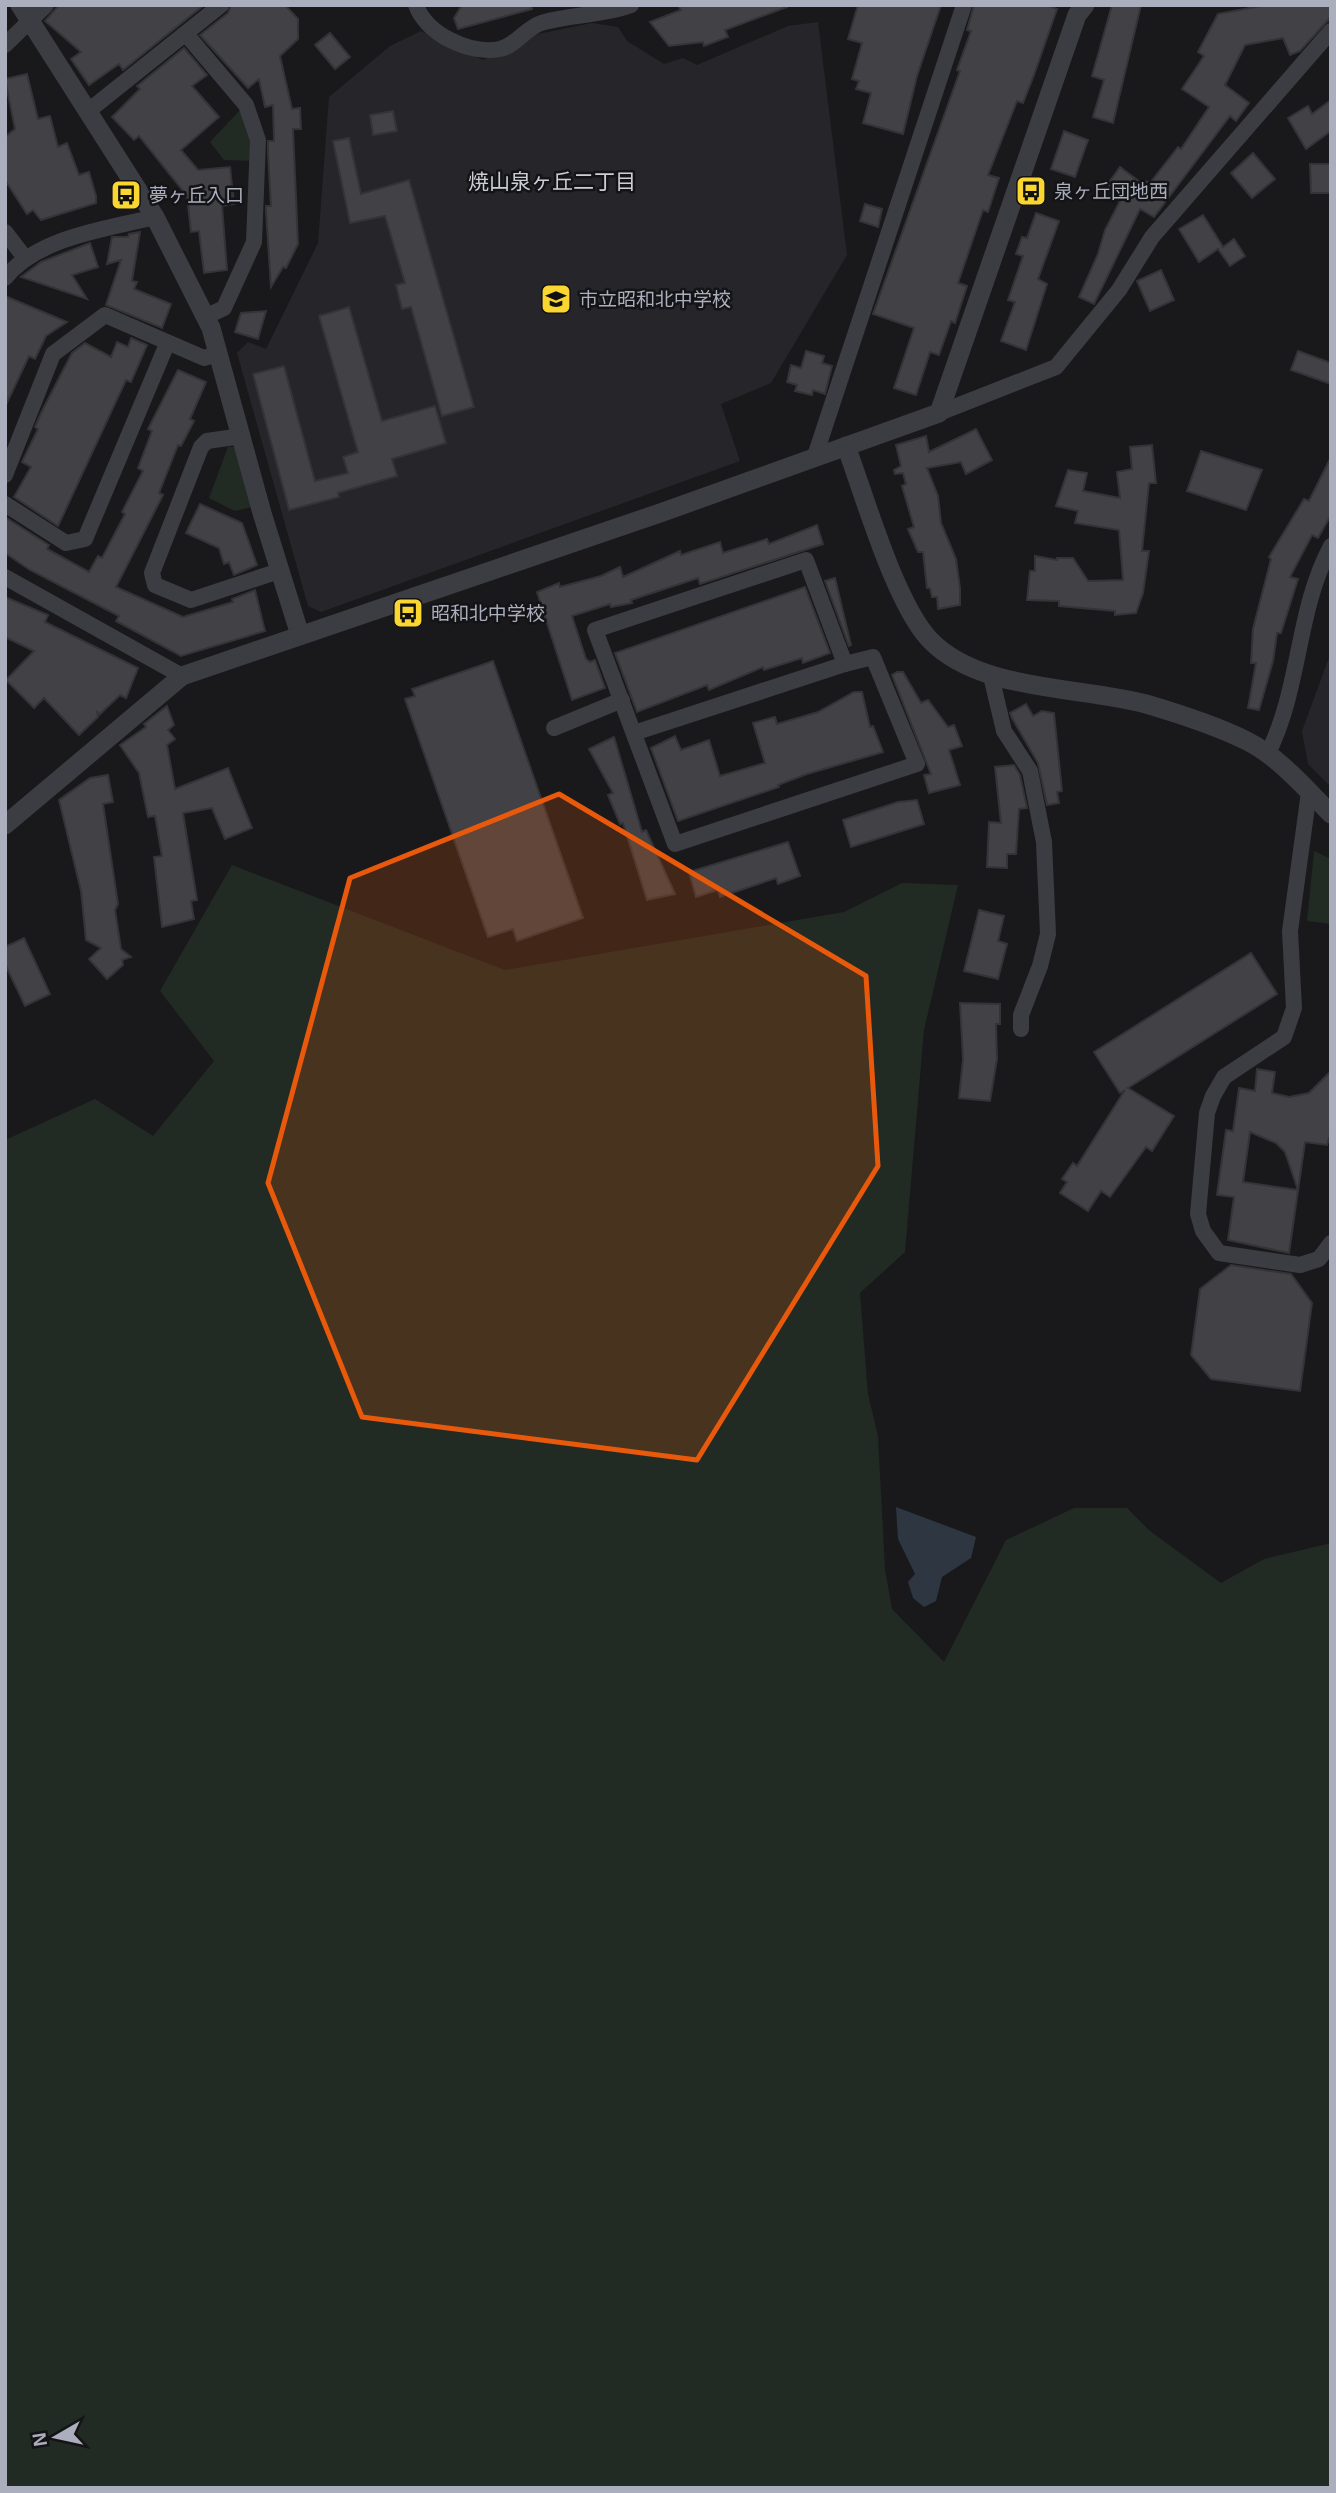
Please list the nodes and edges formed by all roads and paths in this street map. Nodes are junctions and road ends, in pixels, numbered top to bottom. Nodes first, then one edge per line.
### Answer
1 (20, 5) edge
2 (46, 5) edge
3 (221, 5) edge
4 (416, 5) edge
5 (631, 5) edge
6 (964, 5) edge
7 (1077, 8) edge
8 (31, 23) junction
9 (1331, 31) edge
10 (186, 34) junction
11 (5, 45) edge
12 (88, 112) junction
13 (155, 217) junction
14 (5, 232) edge
15 (25, 258) junction
16 (5, 278) edge
17 (205, 317) junction
18 (167, 344) junction
19 (217, 354) junction
20 (939, 413) junction
21 (243, 436) junction
22 (846, 446) junction
23 (815, 456) junction
24 (5, 475) edge
25 (5, 504) edge
26 (1331, 546) edge
27 (279, 571) junction
28 (5, 577) edge
29 (300, 635) junction
30 (845, 664) junction
31 (182, 676) junction
32 (991, 676) junction
33 (622, 701) junction
34 (554, 727) dead end
35 (634, 733) junction
36 (1267, 755) junction
37 (1309, 792) junction
38 (1331, 814) edge
39 (5, 825) edge
40 (1021, 1029) dead end
41 (1331, 1243) edge

1 - 8 street
2 - 8 street
3 - 10 street
4 - 5 street
6 - 23 street
7 - 20 street
8 - 11 street
8 - 12 street
9 - 20 street
10 - 12 street
10 - 17 street
12 - 13 street
13 - 15 street
13 - 17 street
14 - 15 street
15 - 16 street
17 - 19 street
18 - 19 street
18 - 24 street
18 - 25 street
19 - 21 street
20 - 22 street
21 - 27 street
21 - 27 street
22 - 23 street
22 - 32 street
23 - 29 street
26 - 36 street
27 - 29 street
28 - 31 street
29 - 31 street
30 - 33 street
30 - 35 street
30 - 35 street
31 - 39 street
32 - 36 street
32 - 40 street
33 - 34 street
33 - 35 street
36 - 37 street
37 - 38 street
37 - 41 street

